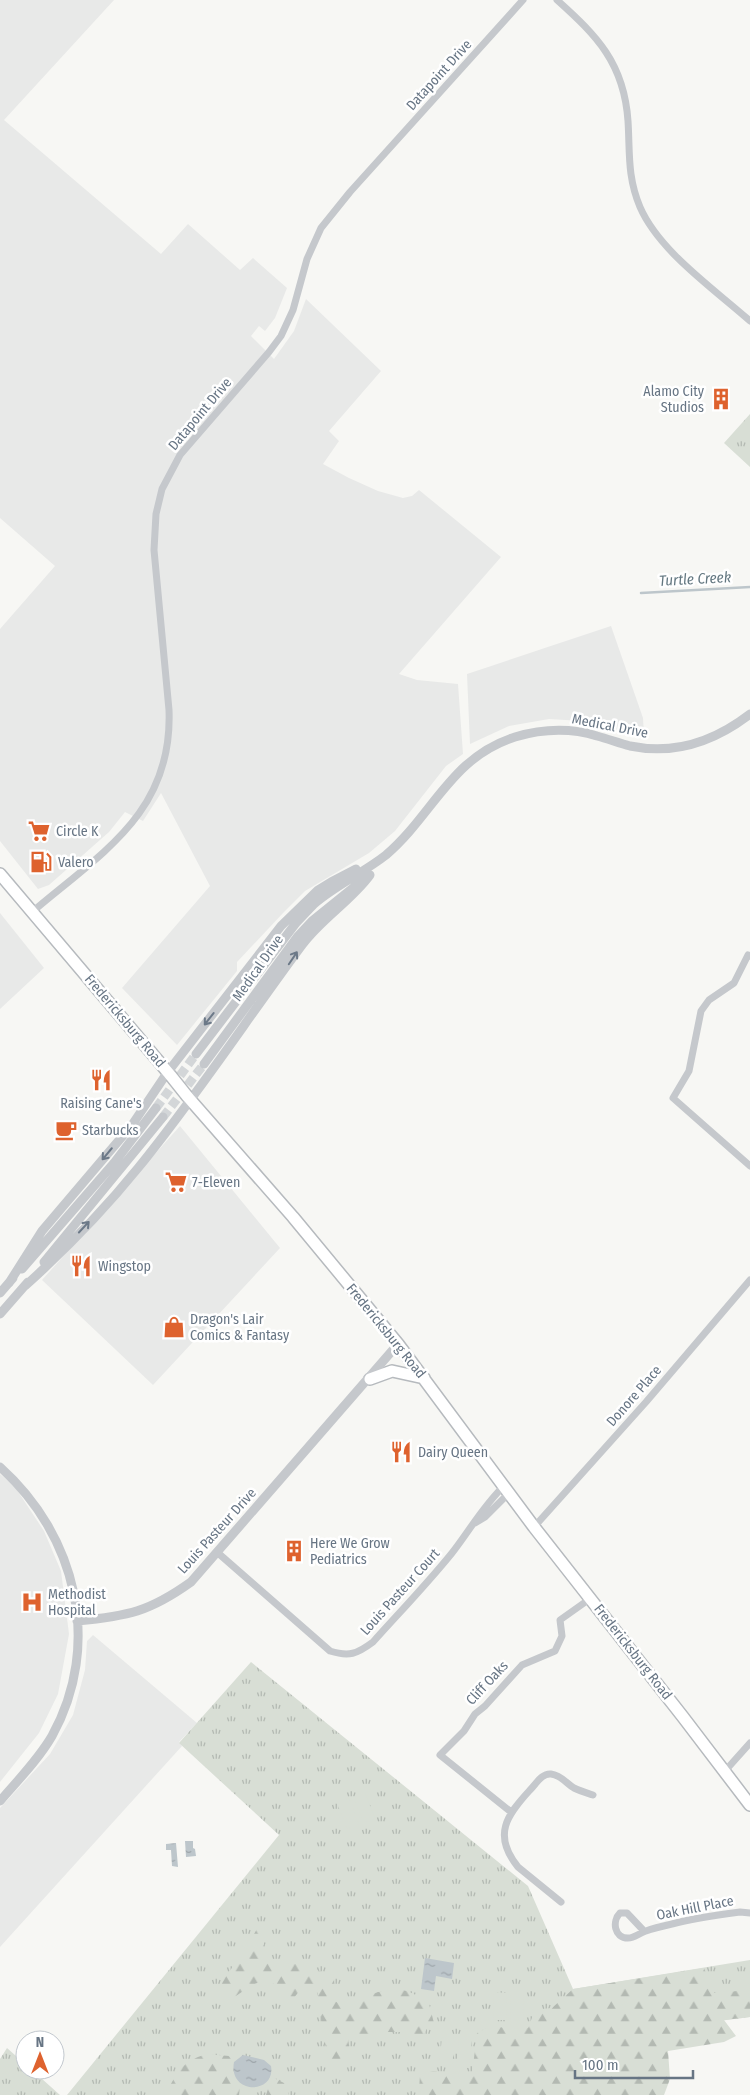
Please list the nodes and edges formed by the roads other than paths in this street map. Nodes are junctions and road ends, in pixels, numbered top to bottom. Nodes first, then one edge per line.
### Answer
1 (523, 0) edge
2 (557, 0) edge
3 (750, 322) edge
4 (750, 714) edge
5 (385, 855) junction
6 (0, 874) edge
7 (370, 875) junction
8 (32, 912) junction
9 (750, 956) edge
10 (196, 1054) tunnel mouth
11 (204, 1064) tunnel mouth
12 (169, 1074) junction
13 (188, 1098) junction
14 (156, 1108) tunnel mouth
15 (163, 1117) tunnel mouth
16 (750, 1166) edge
17 (750, 1280) edge
18 (9, 1283) junction
19 (25, 1286) junction
20 (0, 1293) edge
21 (0, 1314) edge
22 (398, 1344) junction
23 (424, 1378) junction
24 (370, 1379) junction
25 (0, 1467) edge
26 (506, 1490) junction
27 (534, 1527) junction
28 (218, 1553) junction
29 (591, 1598) junction
30 (77, 1621) junction
31 (750, 1743) edge
32 (725, 1771) junction
33 (592, 1795) dead end
34 (0, 1801) edge
35 (750, 1805) edge
36 (511, 1812) junction
37 (561, 1902) dead end
38 (750, 1913) edge
39 (644, 1931) dead end

1 - 8 street, Datapoint Drive
2 - 3 street
4 - 5 street, Medical Drive
5 - 7 street, Medical Drive
5 - 10 street, Medical Drive
5 -> 12 street
6 - 8 main road, Fredericksburg Road
7 - 11 street, Medical Drive
13 -> 7 street
8 - 12 main road, Fredericksburg Road
9 - 16 street
12 - 13 main road, Fredericksburg Road, bridge
12 -> 18 street
19 -> 13 street
13 - 22 main road, Fredericksburg Road
14 - 18 street
15 - 19 street
17 - 27 street, Donore Place
18 - 20 street
19 - 21 street
22 - 23 main road, Fredericksburg Road
22 - 24 street, Louis Pasteur Drive
23 - 24 main road
23 - 26 main road, Fredericksburg Road
24 - 28 street, Louis Pasteur Drive
25 - 30 street
26 - 27 main road, Fredericksburg Road
26 - 28 street, Louis Pasteur Court
27 - 29 main road, Fredericksburg Road
28 - 30 street, Louis Pasteur Drive
29 - 32 main road, Fredericksburg Road
29 - 36 street, Cliff Oaks
30 - 34 street
31 - 32 street
32 - 35 main road, Fredericksburg Road
33 - 36 street
36 - 37 street
38 - 39 street, Oak Hill Place

